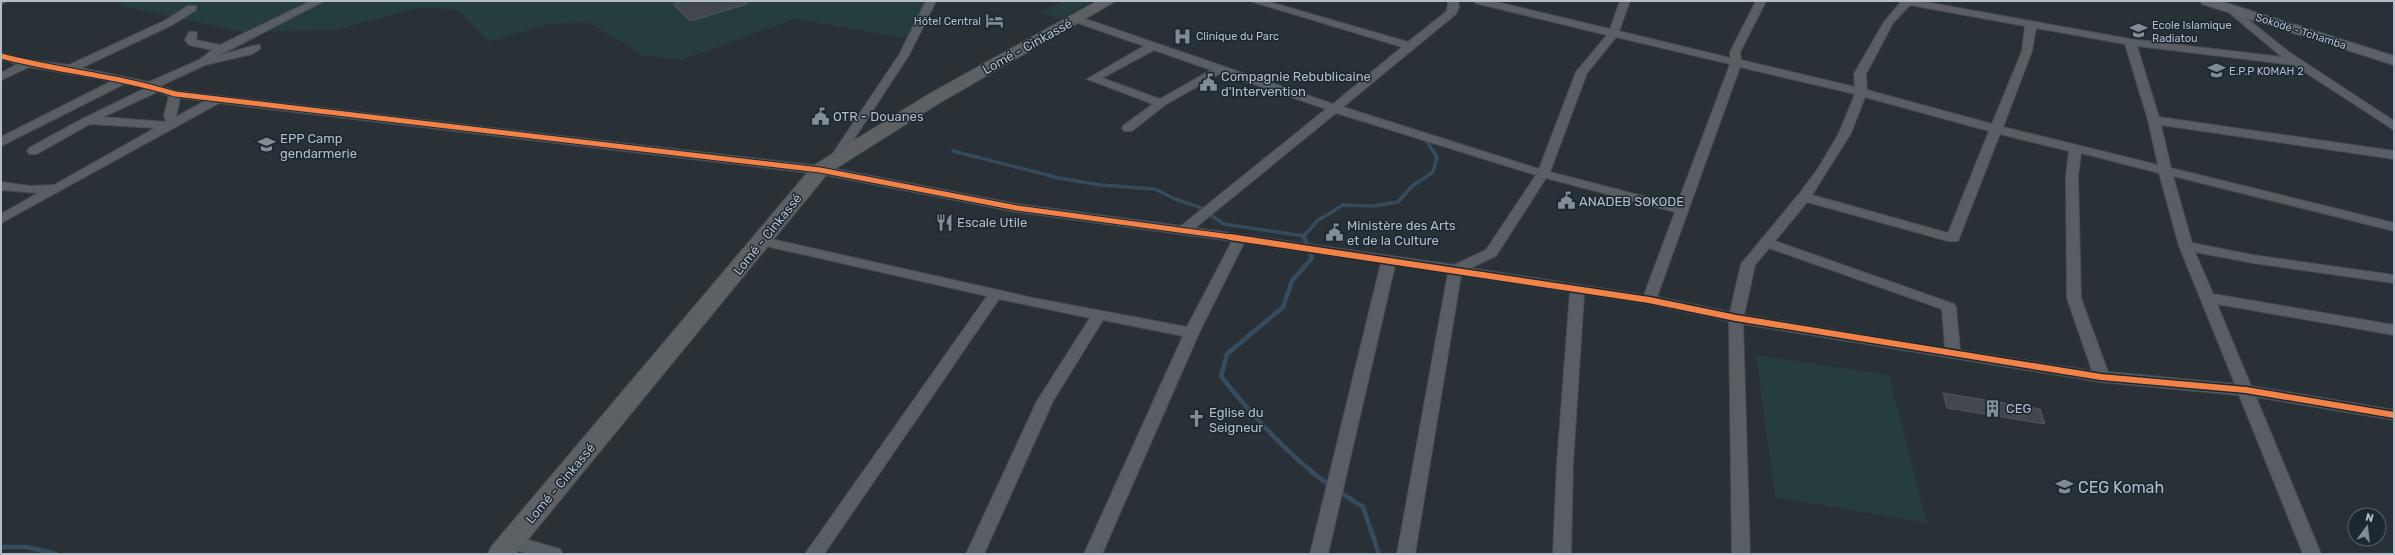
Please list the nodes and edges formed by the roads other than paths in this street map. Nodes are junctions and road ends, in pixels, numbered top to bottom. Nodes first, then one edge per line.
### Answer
1 (319, 1) edge
2 (931, 1) edge
3 (1108, 1) edge
4 (1255, 1) edge
5 (1283, 1) edge
6 (1453, 1) edge
7 (1479, 1) edge
8 (1625, 1) edge
9 (1761, 1) edge
10 (1906, 1) edge
11 (2207, 1) edge
12 (1273, 6) junction
13 (192, 8) dead end
14 (2230, 8) junction
15 (1076, 19) junction
16 (2030, 24) junction
17 (193, 34) dead end
18 (1613, 34) junction
19 (2130, 42) junction
20 (1153, 46) junction
21 (1410, 46) junction
22 (256, 47) dead end
23 (221, 48) junction
24 (1, 56) edge
25 (2394, 61) edge
26 (203, 62) junction
27 (2298, 62) junction
28 (27, 63) junction
29 (1736, 63) junction
30 (70, 69) junction
31 (1220, 69) junction
32 (1, 77) edge
33 (123, 80) junction
34 (153, 87) junction
35 (1860, 92) junction
36 (175, 94) junction
37 (215, 100) junction
38 (1161, 103) junction
39 (1333, 108) junction
40 (88, 120) junction
41 (2154, 120) junction
42 (170, 125) junction
43 (2394, 126) edge
44 (1128, 128) dead end
45 (1996, 129) junction
46 (1, 142) edge
47 (2074, 149) junction
48 (33, 151) dead end
49 (2394, 155) edge
50 (828, 165) junction
51 (2165, 171) junction
52 (1543, 174) junction
53 (1, 186) edge
54 (56, 187) junction
55 (1804, 197) junction
56 (1682, 210) junction
57 (1, 219) edge
58 (2394, 227) edge
59 (1184, 231) junction
60 (1240, 238) junction
61 (762, 241) junction
62 (1766, 242) junction
63 (2186, 246) junction
64 (1389, 260) junction
65 (1455, 270) junction
66 (2394, 279) edge
67 (1577, 289) junction
68 (996, 293) junction
69 (2208, 298) junction
70 (1649, 300) junction
71 (1099, 314) junction
72 (1736, 318) junction
73 (2394, 330) edge
74 (1192, 333) junction
75 (1953, 354) junction
76 (2101, 376) junction
77 (2246, 390) junction
78 (2394, 415) edge
79 (506, 548) edge
80 (554, 554) edge
81 (814, 554) edge
82 (974, 554) edge
83 (1093, 554) edge
84 (1319, 554) edge
85 (1406, 554) edge
86 (1562, 554) edge
87 (1741, 554) edge
88 (2312, 554) edge

1 - 23 street
2 - 50 street
3 - 15 highway, Lomé - Cinkassé
4 - 12 street
5 - 12 street
6 - 21 street
7 - 18 street
8 - 18 street
9 - 29 street
10 - 16 street
10 - 35 street
11 - 14 main road, Sokodé - Tchamba
12 - 21 street
13 - 30 street
14 - 25 main road, Sokodé - Tchamba
14 - 27 street
15 - 20 street
15 - 50 highway, Lomé - Cinkassé
16 - 19 street
16 - 45 street
17 - 23 street
18 - 29 street
18 - 52 street
19 - 27 street
19 - 41 street
20 - 31 street
20 - 38 street
21 - 39 street
22 - 26 street
23 - 26 street
24 - 28 street
26 - 34 street
27 - 43 street
28 - 30 street
28 - 32 street
29 - 35 street
29 - 56 street
30 - 33 street
31 - 38 street
31 - 39 street
33 - 34 street
33 - 46 street
34 - 36 street
34 - 40 street
35 - 45 street
35 - 55 street
36 - 37 street
36 - 42 street
37 - 42 street
37 - 50 street
38 - 44 street
39 - 52 street
39 - 59 street
40 - 42 street
40 - 48 street
41 - 49 street
41 - 51 street
42 - 54 street
45 - 47 street
45 - 55 street
47 - 51 street
47 - 76 street
50 - 59 street
50 - 61 highway, Lomé - Cinkassé
51 - 58 street
51 - 63 street
52 - 56 street
52 - 65 street
53 - 54 street
54 - 57 street
55 - 62 street
56 - 70 street
59 - 60 street
60 - 64 street
60 - 74 street
61 - 68 street
61 - 79 highway, Lomé - Cinkassé
62 - 72 street
62 - 75 street
63 - 66 street
63 - 69 street
64 - 65 street
64 - 84 street
65 - 67 street
65 - 85 street
67 - 70 street
67 - 86 street
68 - 71 street
68 - 81 street
69 - 73 street
69 - 77 street
70 - 72 street
71 - 74 street
71 - 82 street
72 - 75 street
72 - 87 street
74 - 83 street
75 - 76 street
76 - 77 street
77 - 78 street
77 - 88 street
79 - 80 street

